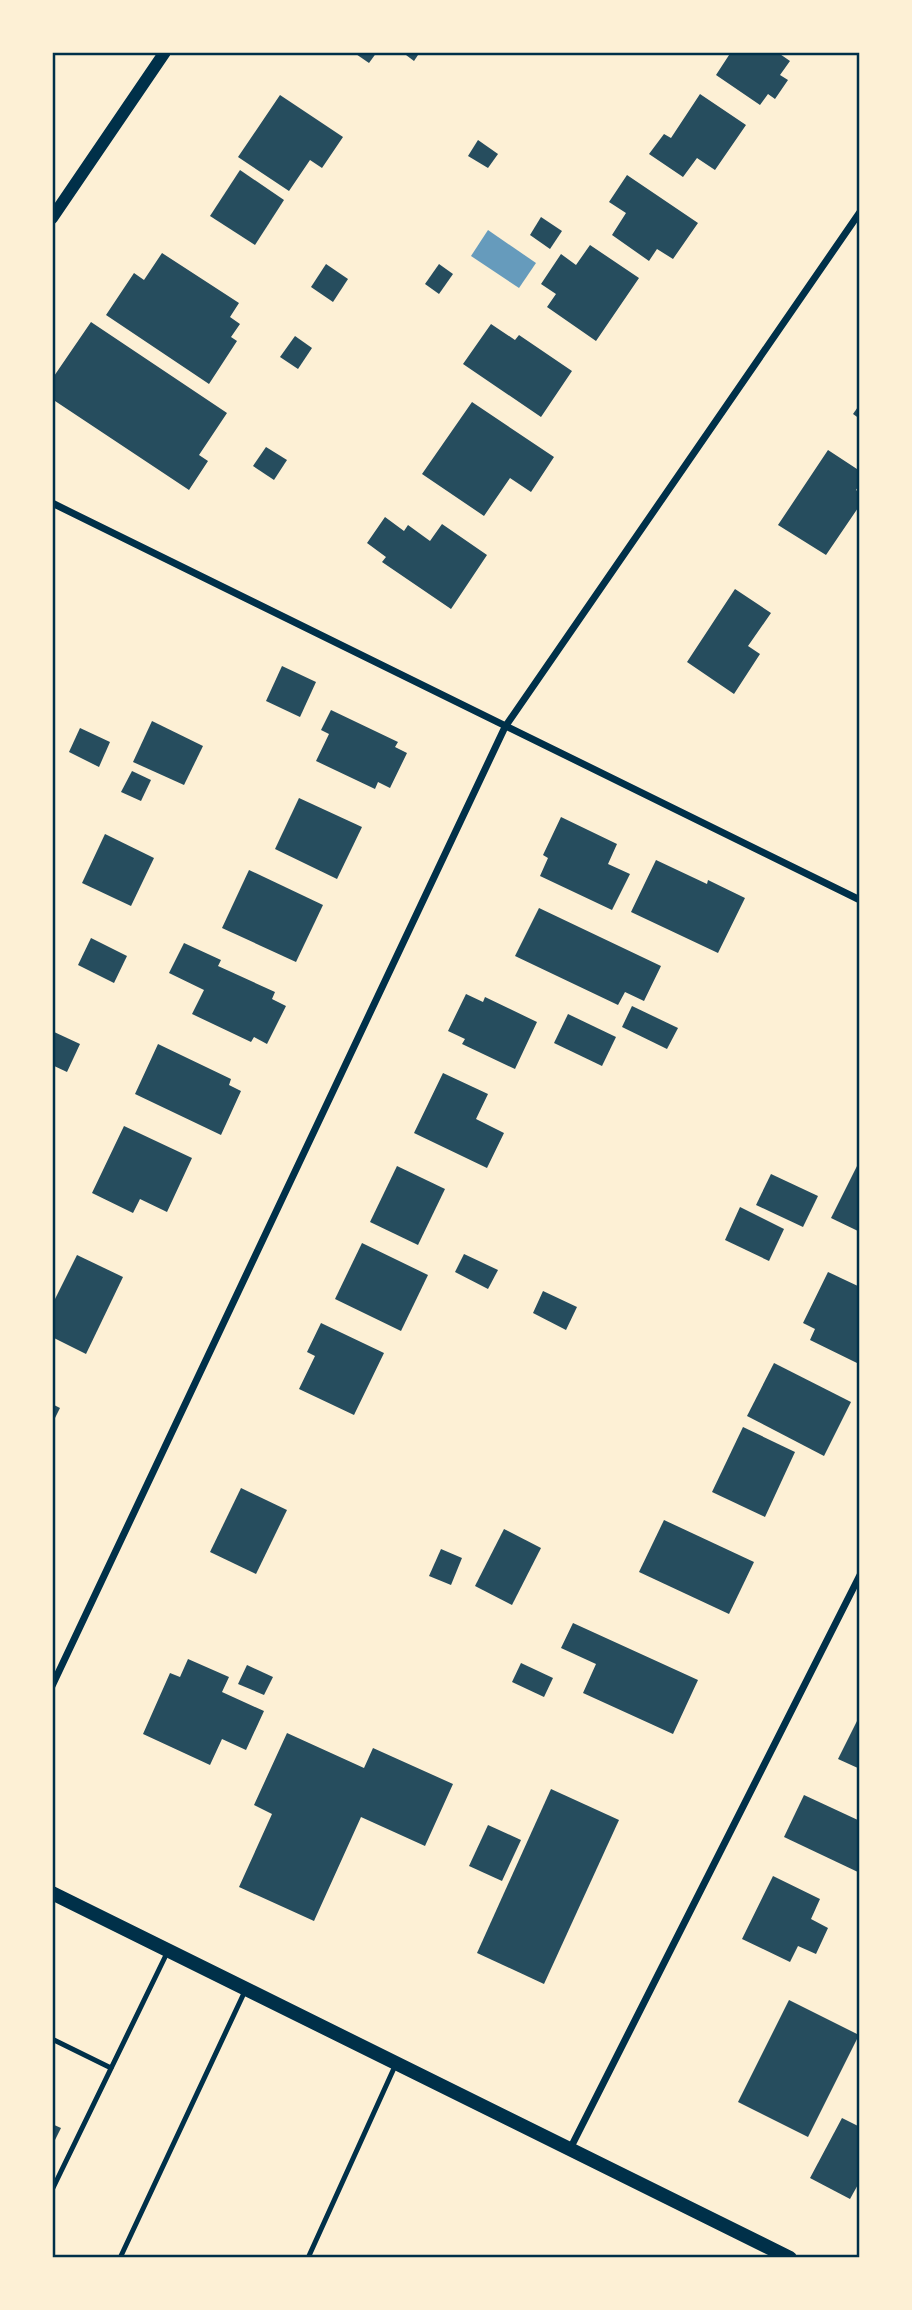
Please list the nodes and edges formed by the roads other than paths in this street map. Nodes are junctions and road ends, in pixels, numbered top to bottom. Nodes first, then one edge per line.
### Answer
1 (165, 52) edge
2 (859, 212) edge
3 (52, 218) edge
4 (52, 503) edge
5 (505, 727) junction
6 (859, 900) edge
7 (859, 1575) edge
8 (52, 1686) edge
9 (52, 1893) edge
10 (169, 1951) junction
11 (246, 1989) junction
12 (52, 2039) edge
13 (397, 2063) junction
14 (111, 2068) junction
15 (570, 2148) junction
16 (52, 2190) edge
17 (120, 2258) edge
18 (308, 2258) edge
19 (790, 2258) edge

1 - 3 street
2 - 5 street
4 - 5 street
5 - 6 street
5 - 8 street
7 - 15 street
9 - 10 main road
10 - 11 main road
10 - 14 lane
11 - 13 main road
11 - 17 lane
12 - 14 lane
13 - 15 main road
13 - 18 lane
14 - 16 lane
15 - 19 main road

